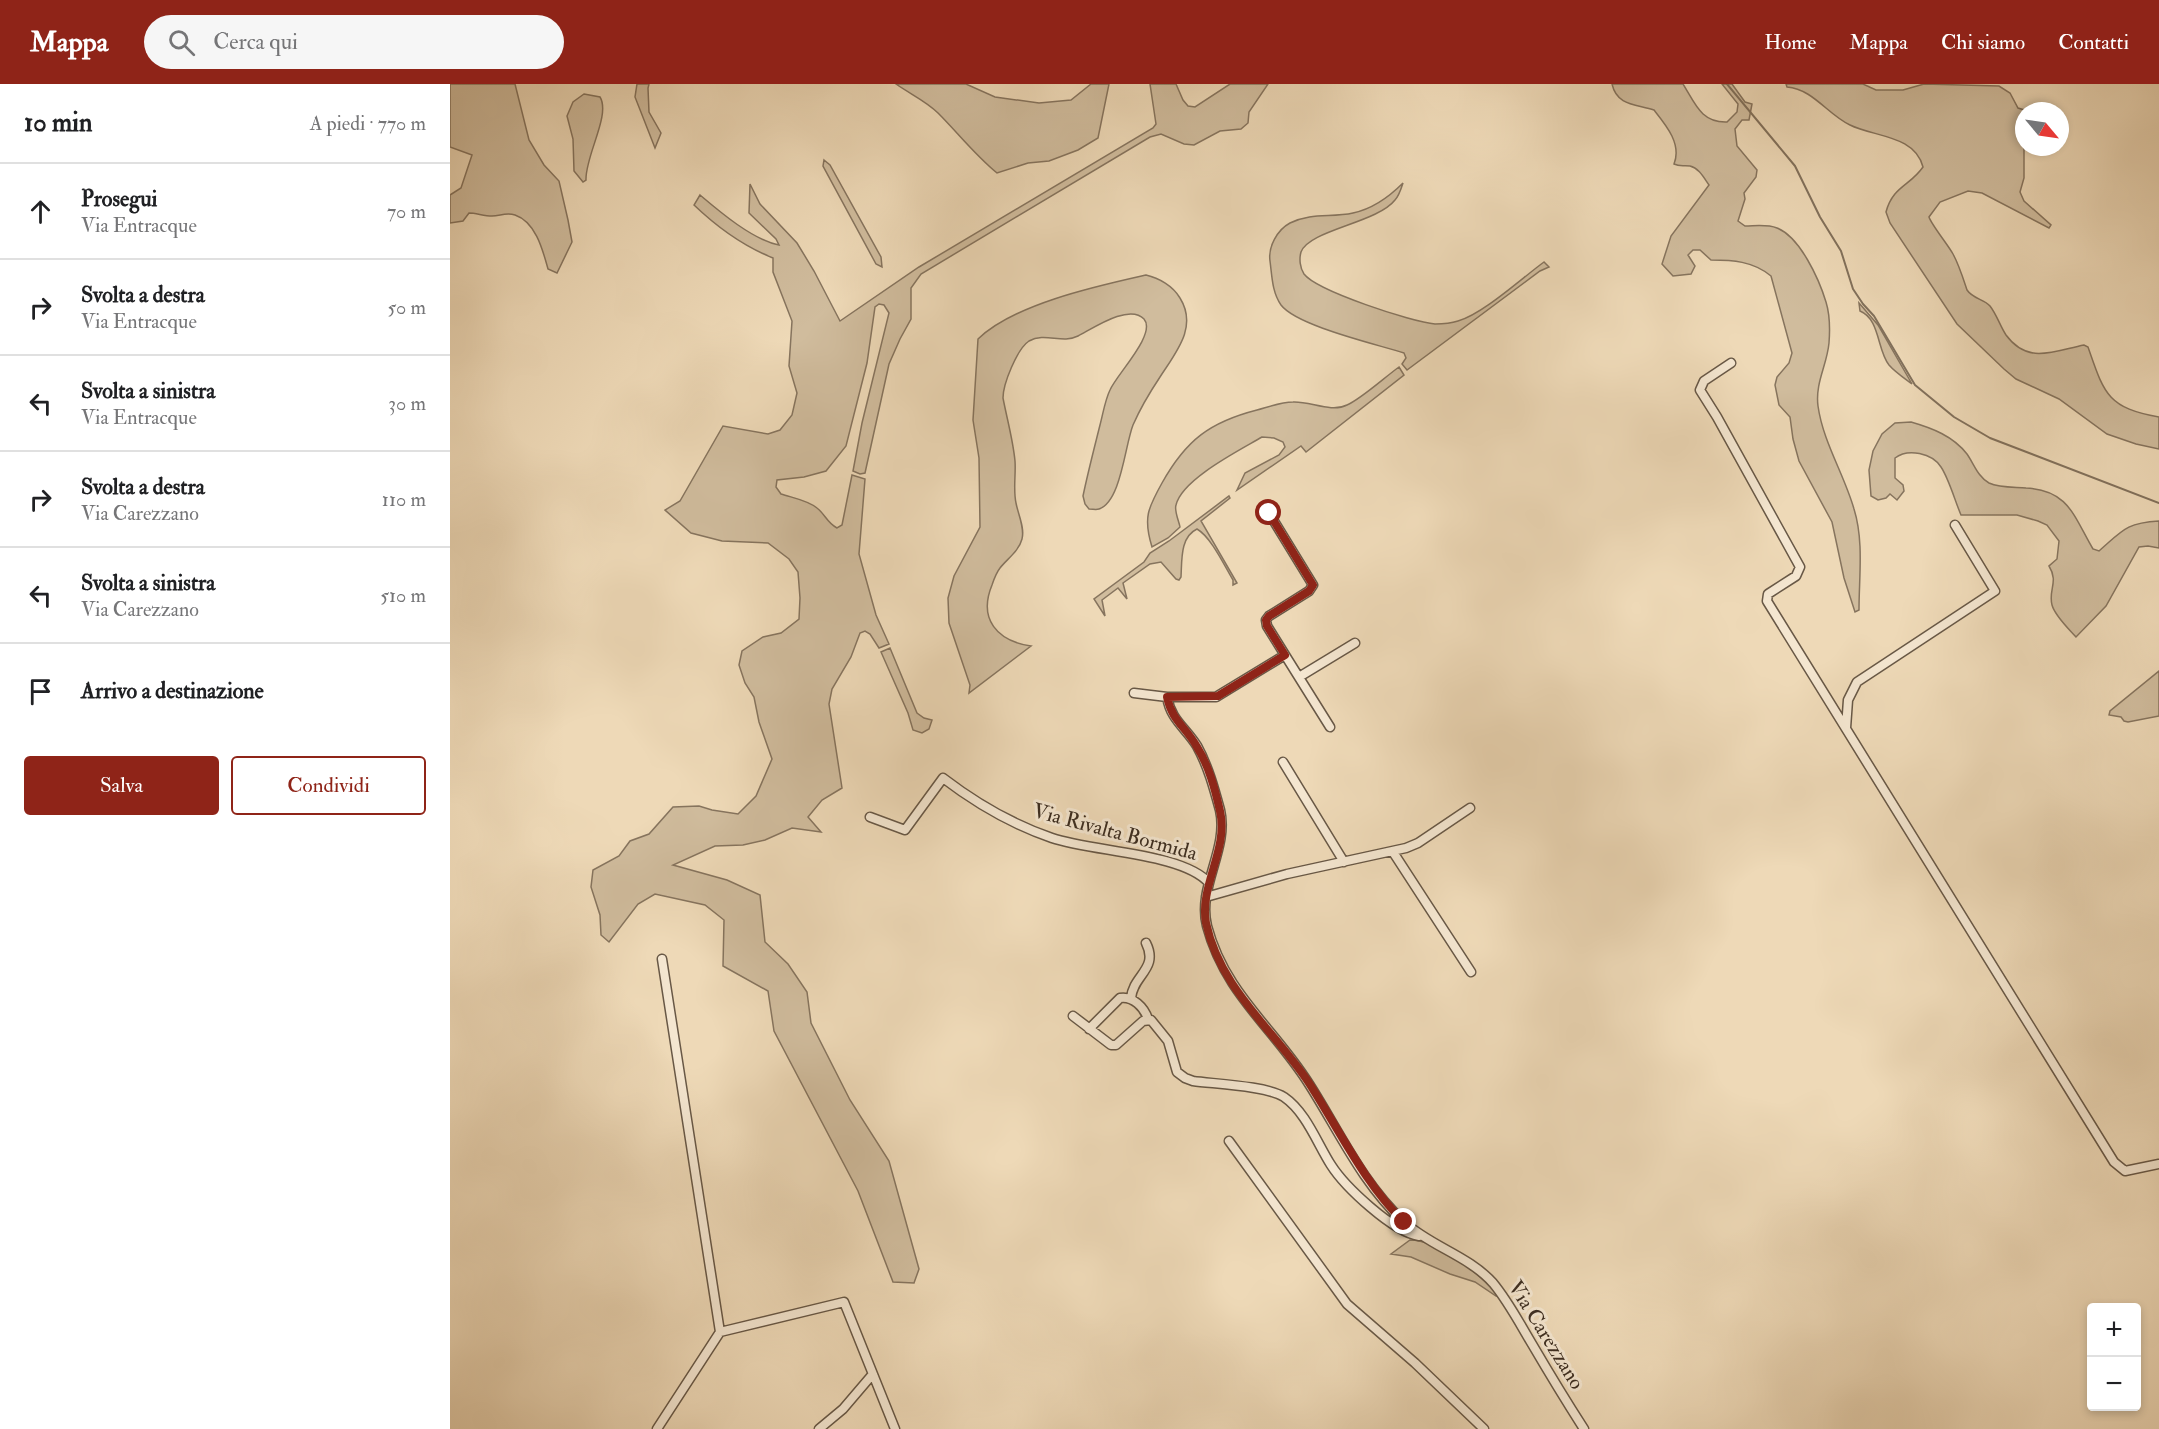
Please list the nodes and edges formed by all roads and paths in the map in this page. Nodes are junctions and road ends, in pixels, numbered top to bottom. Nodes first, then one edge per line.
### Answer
1 (1731, 363) dead end
2 (1269, 513) dead end
3 (1955, 525) dead end
4 (1355, 643) dead end
5 (1285, 655) junction
6 (1299, 677) junction
7 (1134, 693) dead end
8 (1167, 697) junction
9 (1330, 727) dead end
10 (1846, 729) junction
11 (1283, 762) dead end
12 (1470, 808) dead end
13 (870, 817) dead end
14 (1393, 852) junction
15 (1344, 862) junction
16 (1209, 883) junction
17 (1206, 897) junction
18 (1146, 943) dead end
19 (662, 958) dead end
20 (1471, 972) dead end
21 (1131, 998) junction
22 (1073, 1016) dead end
23 (1148, 1019) junction
24 (1089, 1029) junction
25 (1229, 1141) dead end
26 (2159, 1164) edge
27 (1422, 1237) junction
28 (720, 1332) junction
29 (872, 1375) junction
30 (657, 1429) edge
31 (819, 1429) edge
32 (895, 1429) edge
33 (1484, 1429) edge
34 (1584, 1429) edge

1 - 10 street
2 - 5 street
3 - 10 street
4 - 6 street
5 - 6 street
5 - 8 street
6 - 9 street
7 - 8 street
8 - 16 street, Via Carezzano
10 - 26 street
11 - 15 street
12 - 14 street
13 - 16 street, Via Rivalta Bormida
14 - 15 street
14 - 20 street
15 - 17 street
16 - 17 street, Via Carezzano
17 - 27 street, Via Carezzano
18 - 21 street
19 - 28 street
21 - 23 street
21 - 24 street
22 - 24 street
23 - 24 street
23 - 27 street
25 - 33 street
27 - 34 street, Via Carezzano
28 - 29 street
28 - 30 street
29 - 31 street
29 - 32 street

